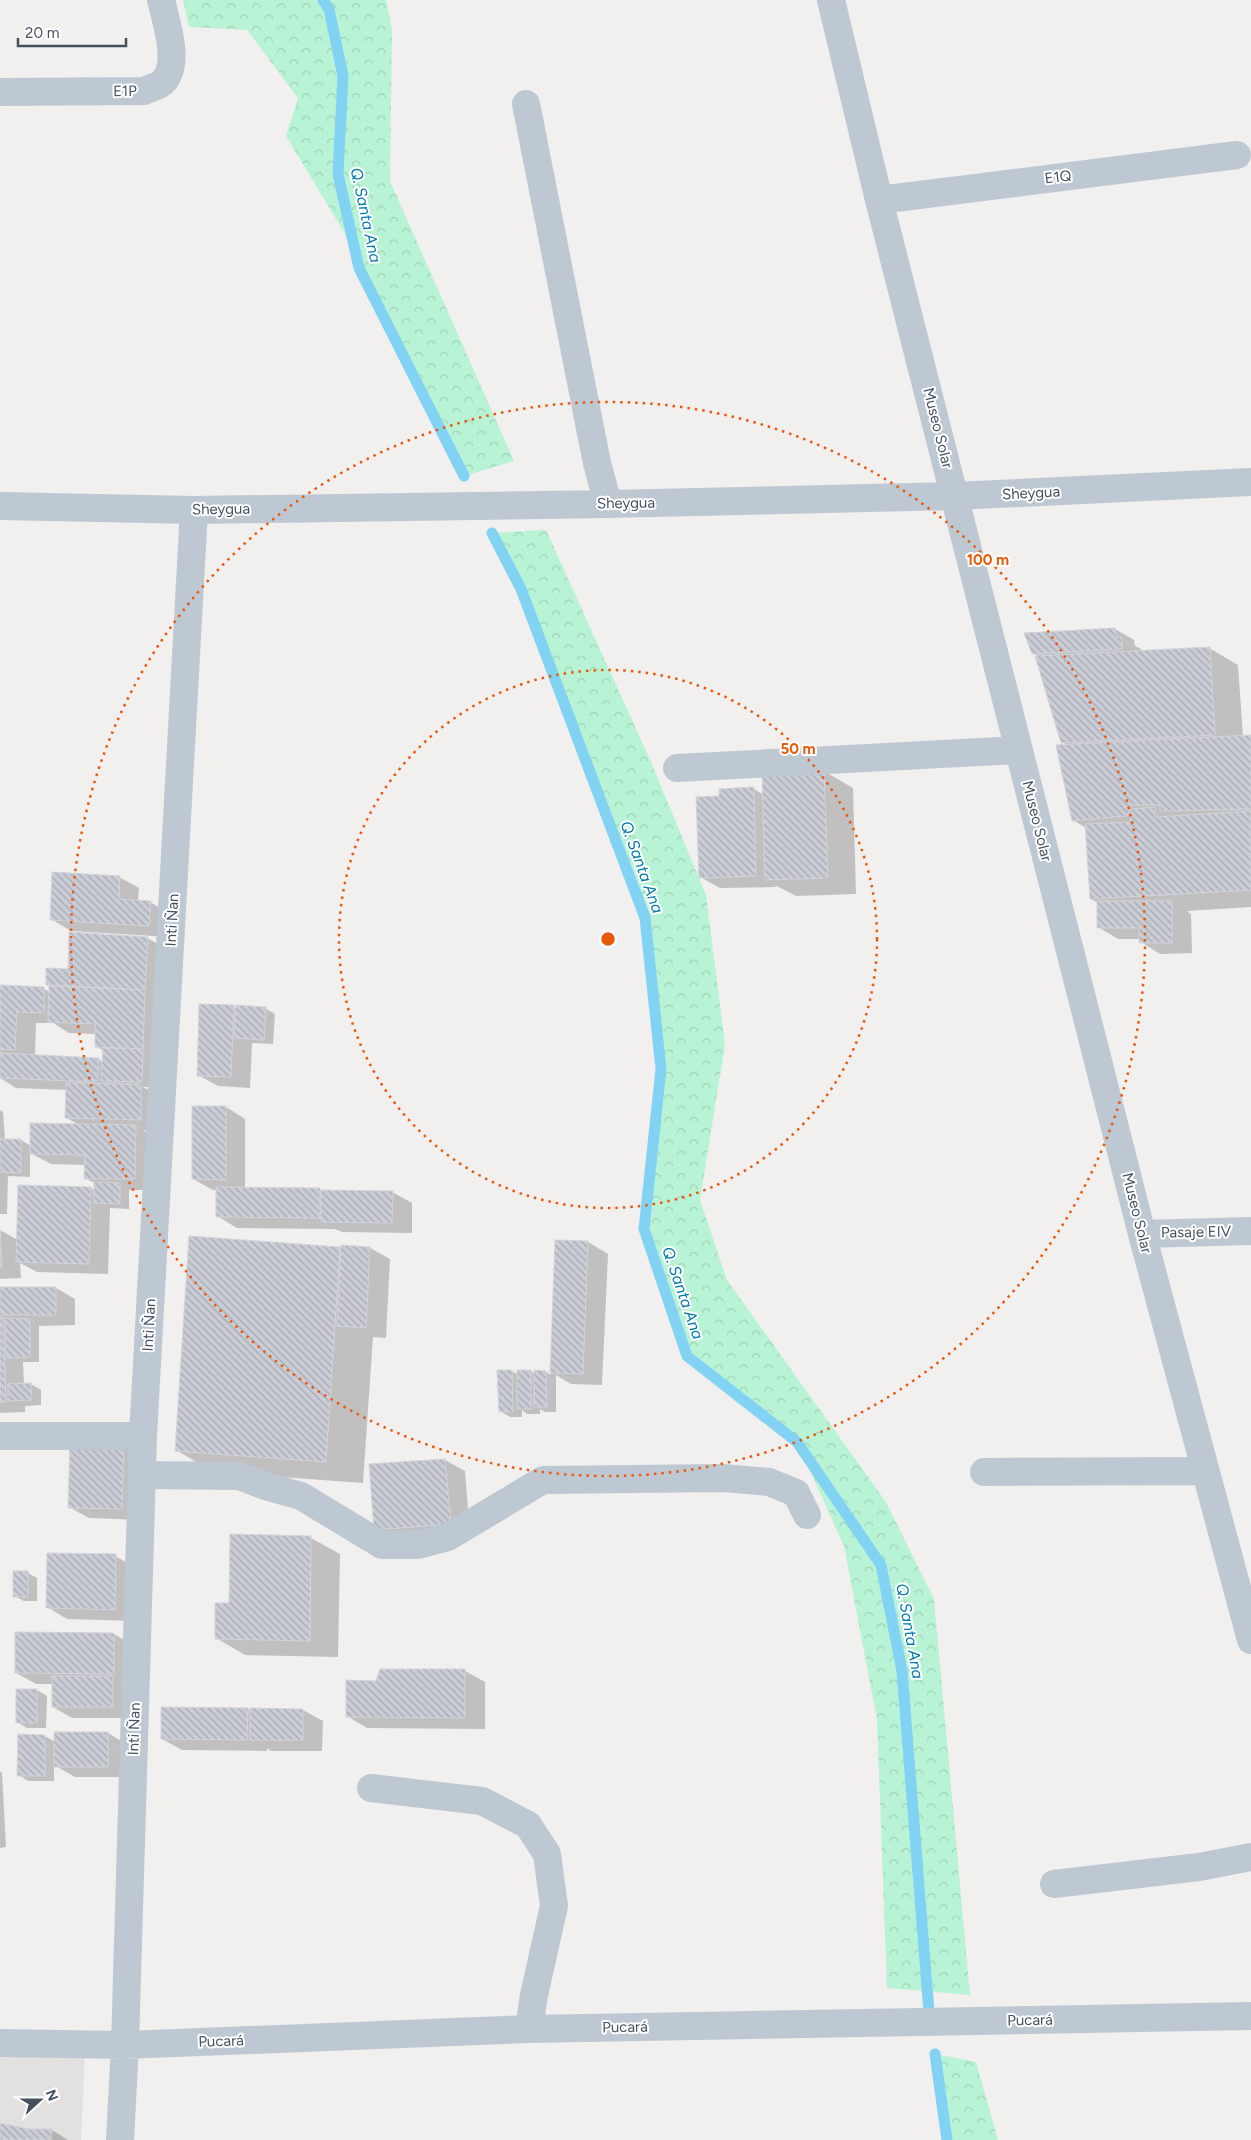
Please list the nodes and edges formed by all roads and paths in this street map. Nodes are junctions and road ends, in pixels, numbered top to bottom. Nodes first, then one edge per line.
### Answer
1 (161, 0) edge
2 (831, 0) edge
3 (0, 92) edge
4 (526, 104) dead end
5 (1237, 156) dead end
6 (879, 200) junction
7 (1251, 482) edge
8 (955, 496) junction
9 (608, 504) junction
10 (0, 506) edge
11 (194, 510) junction
12 (1019, 750) junction
13 (677, 768) dead end
14 (1251, 1231) edge
15 (1142, 1234) junction
16 (0, 1436) edge
17 (143, 1436) junction
18 (1205, 1471) junction
19 (984, 1472) dead end
20 (142, 1475) junction
21 (807, 1515) dead end
22 (1251, 1640) edge
23 (371, 1788) dead end
24 (1251, 1857) edge
25 (1054, 1884) dead end
26 (1251, 2016) edge
27 (529, 2029) junction
28 (0, 2043) edge
29 (125, 2045) junction
30 (120, 2140) edge

1 - 3 street, E1P
2 - 6 street, Museo Solar
4 - 9 street
5 - 6 street, E1Q
6 - 8 street, Museo Solar
7 - 8 street, Sheygua
8 - 9 street, Sheygua
8 - 12 street, Museo Solar
9 - 11 street, Sheygua
10 - 11 street, Sheygua
11 - 17 street, Inti Ñan
12 - 13 street
12 - 15 street, Museo Solar
14 - 15 street, Pasaje EIV
15 - 18 street, Museo Solar
16 - 17 street
17 - 20 street, Inti Ñan
18 - 19 street
18 - 22 street, Museo Solar
20 - 21 street
20 - 29 street, Inti Ñan
23 - 27 street
24 - 25 street
26 - 27 street, Pucará
27 - 29 street, Pucará
28 - 29 street, Pucará
29 - 30 street, Inti Ñan

